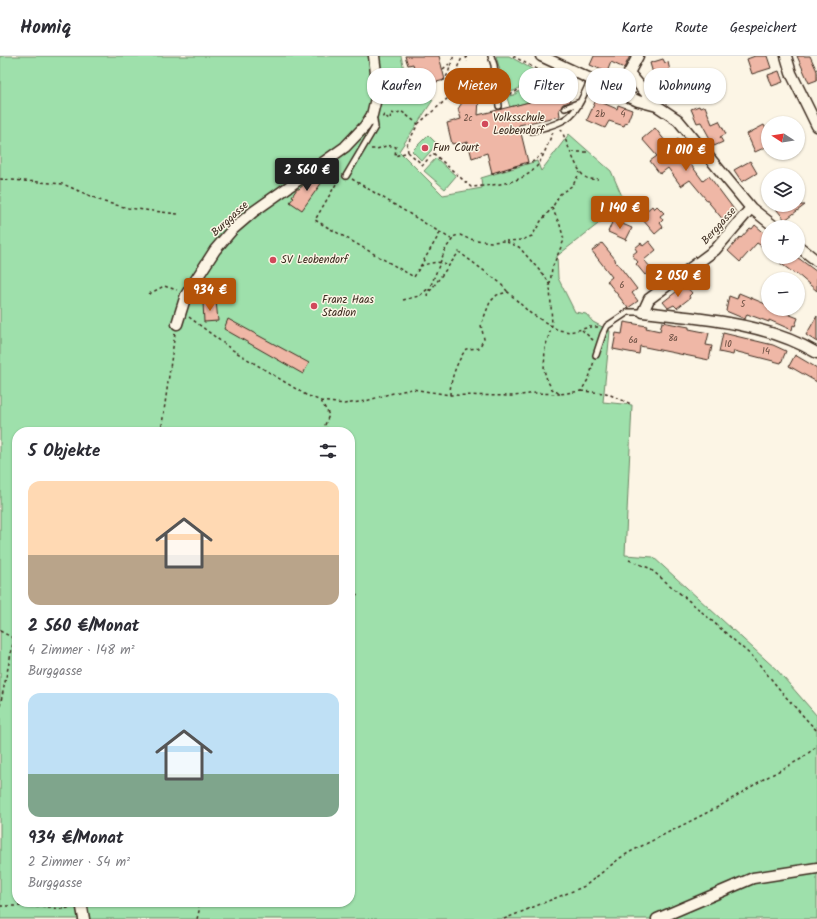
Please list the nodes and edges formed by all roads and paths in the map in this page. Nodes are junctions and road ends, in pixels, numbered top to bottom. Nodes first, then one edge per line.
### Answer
1 (374, 56) edge
2 (454, 56) edge
3 (465, 56) edge
4 (491, 56) edge
5 (541, 56) edge
6 (638, 56) edge
7 (786, 56) edge
8 (467, 62) dead end
9 (450, 63) junction
10 (561, 65) junction
11 (494, 68) edge
12 (632, 68) edge
13 (443, 69) dead end
14 (586, 77) edge
15 (442, 81) dead end
16 (636, 81) edge
17 (586, 89) edge
18 (511, 94) edge
19 (636, 100) edge
20 (580, 102) junction
21 (657, 106) junction
22 (565, 108) dead end
23 (372, 115) junction
24 (418, 124) junction
25 (557, 124) junction
26 (817, 126) edge
27 (375, 127) junction
28 (532, 131) dead end
29 (365, 144) junction
30 (408, 152) junction
31 (544, 152) junction
32 (572, 152) junction
33 (587, 152) dead end
34 (580, 172) junction
35 (491, 174) dead end
36 (346, 176) junction
37 (0, 179) edge
38 (598, 179) dead end
39 (552, 208) junction
40 (751, 208) junction
41 (178, 214) dead end
42 (766, 220) edge
43 (440, 233) junction
44 (451, 239) junction
45 (504, 241) junction
46 (805, 252) edge
47 (817, 261) edge
48 (441, 262) junction
49 (420, 266) junction
50 (449, 267) junction
51 (434, 280) junction
52 (550, 286) junction
53 (508, 292) junction
54 (149, 294) dead end
55 (186, 295) junction
56 (403, 300) dead end
57 (180, 310) junction
58 (643, 312) junction
59 (177, 324) joint
60 (552, 325) junction
61 (598, 328) dead end
62 (582, 330) junction
63 (599, 346) junction
64 (817, 353) edge
65 (596, 355) joint
66 (580, 391) junction
67 (560, 394) junction
68 (450, 395) junction
69 (321, 401) junction
70 (631, 404) dead end
71 (162, 427) edge
72 (326, 427) edge
73 (629, 560) dead end
74 (359, 593) dead end
75 (355, 596) edge
76 (0, 631) edge
77 (12, 638) edge
78 (12, 649) edge
79 (0, 706) edge
80 (817, 731) edge
81 (817, 746) edge
82 (817, 868) edge
83 (0, 906) edge
84 (12, 906) edge
85 (39, 907) edge
86 (70, 907) edge
87 (82, 907) edge
88 (199, 907) edge
89 (84, 919) edge
90 (197, 919) edge
91 (504, 919) edge
92 (657, 919) edge

1 - 23 street, Burggasse
2 - 9 path
3 - 8 path
3 - 24 path
4 - 11 lane
5 - 10 street
6 - 12 street
7 - 26 street
9 - 13 path
9 - 15 path
10 - 14 street
10 - 18 path
16 - 21 street
17 - 20 lane
19 - 21 street
20 - 22 lane
20 - 25 lane
21 - 40 street
23 - 27 lane
23 - 55 street, Burggasse
24 - 27 path
24 - 30 path
25 - 28 lane
25 - 31 path
25 - 32 path
27 - 29 lane
29 - 30 path
29 - 36 lane
30 - 31 path
31 - 35 path
32 - 33 path
32 - 34 path
34 - 38 path
34 - 39 path
36 - 43 path
36 - 49 path
37 - 41 path
39 - 45 path
39 - 52 path
40 - 42 street
40 - 58 street, Berggasse
43 - 44 path
43 - 49 path
44 - 45 path
44 - 48 path
45 - 52 path
46 - 47 street
48 - 49 path
48 - 50 path
48 - 51 path
50 - 51 path
50 - 53 path
51 - 56 path
52 - 60 path
53 - 60 path
53 - 68 path
54 - 55 path
55 - 57 street, Burggasse
57 - 59 street, Burggasse
57 - 69 path
58 - 63 lane
58 - 64 street
59 - 71 path
60 - 62 path
60 - 67 path
61 - 62 path
62 - 63 path
63 - 65 lane
65 - 66 path
66 - 67 path
66 - 70 path
67 - 68 path
68 - 69 path
69 - 72 path
73 - 80 path
74 - 75 path
76 - 77 path
78 - 79 path
81 - 91 path
82 - 92 street
83 - 84 path
85 - 86 path
87 - 89 street
88 - 90 path

